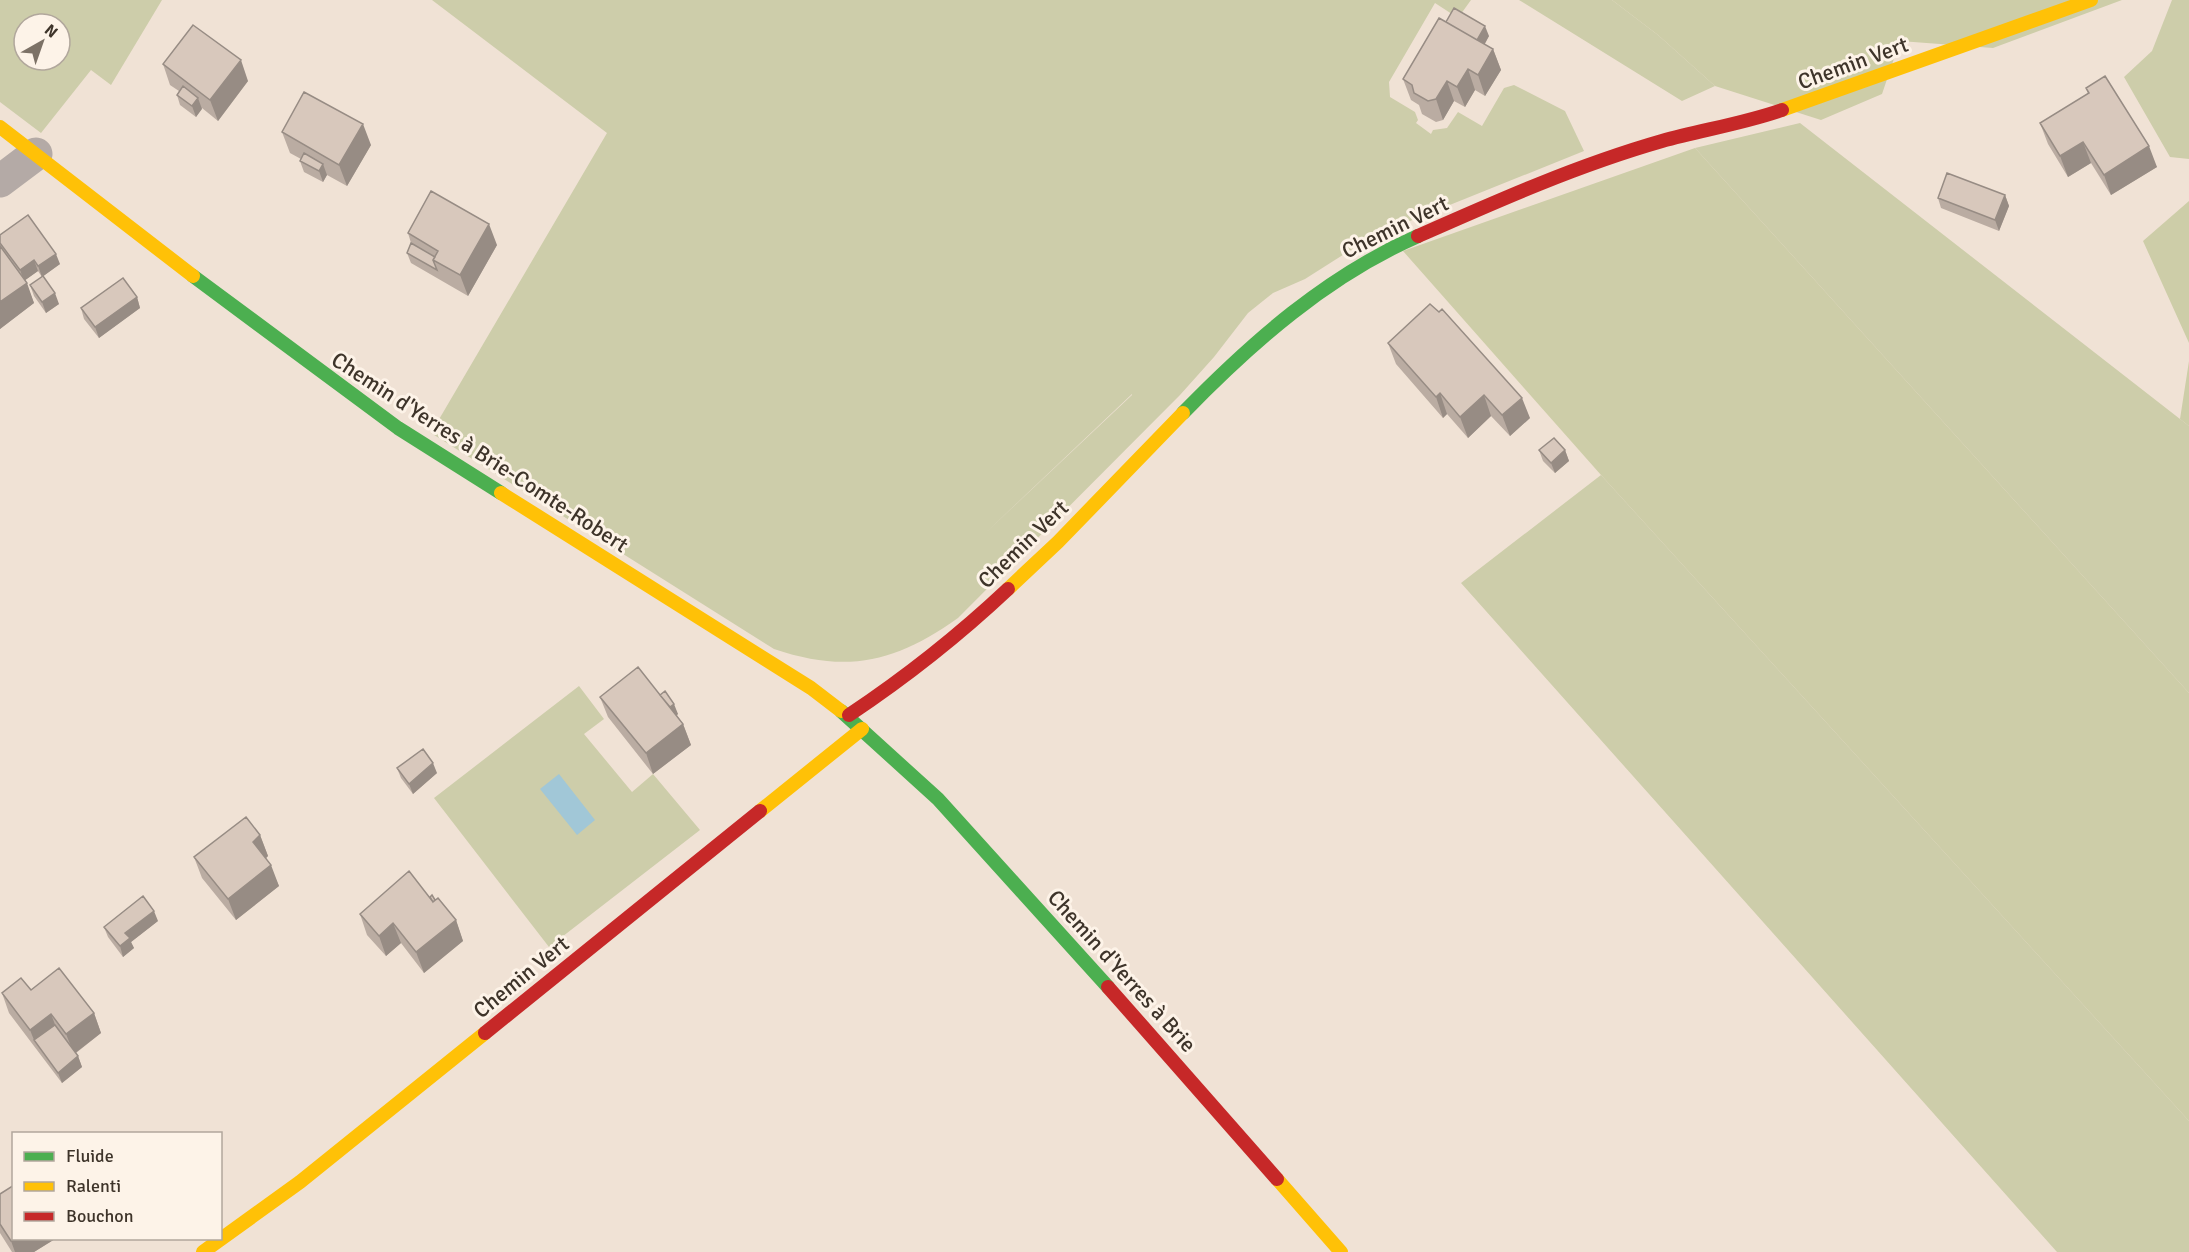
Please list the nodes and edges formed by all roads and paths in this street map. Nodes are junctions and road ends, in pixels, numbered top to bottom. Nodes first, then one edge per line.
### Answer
1 (2091, 0) edge
2 (0, 127) edge
3 (36, 154) junction
4 (0, 181) edge
5 (849, 715) junction
6 (862, 729) junction
7 (222, 1238) edge
8 (220, 1240) edge
9 (203, 1252) edge
10 (1341, 1252) edge

1 - 5 street, Chemin Vert
2 - 3 street, Chemin d'Yerres à Brie-Comte-Robert
3 - 4 street
3 - 5 street, Chemin d'Yerres à Brie-Comte-Robert
5 - 6 street, Chemin d'Yerres à Brie-Comte-Robert
6 - 7 street, Chemin Vert
6 - 10 street, Chemin d'Yerres à Brie
8 - 9 street, Chemin Vert

